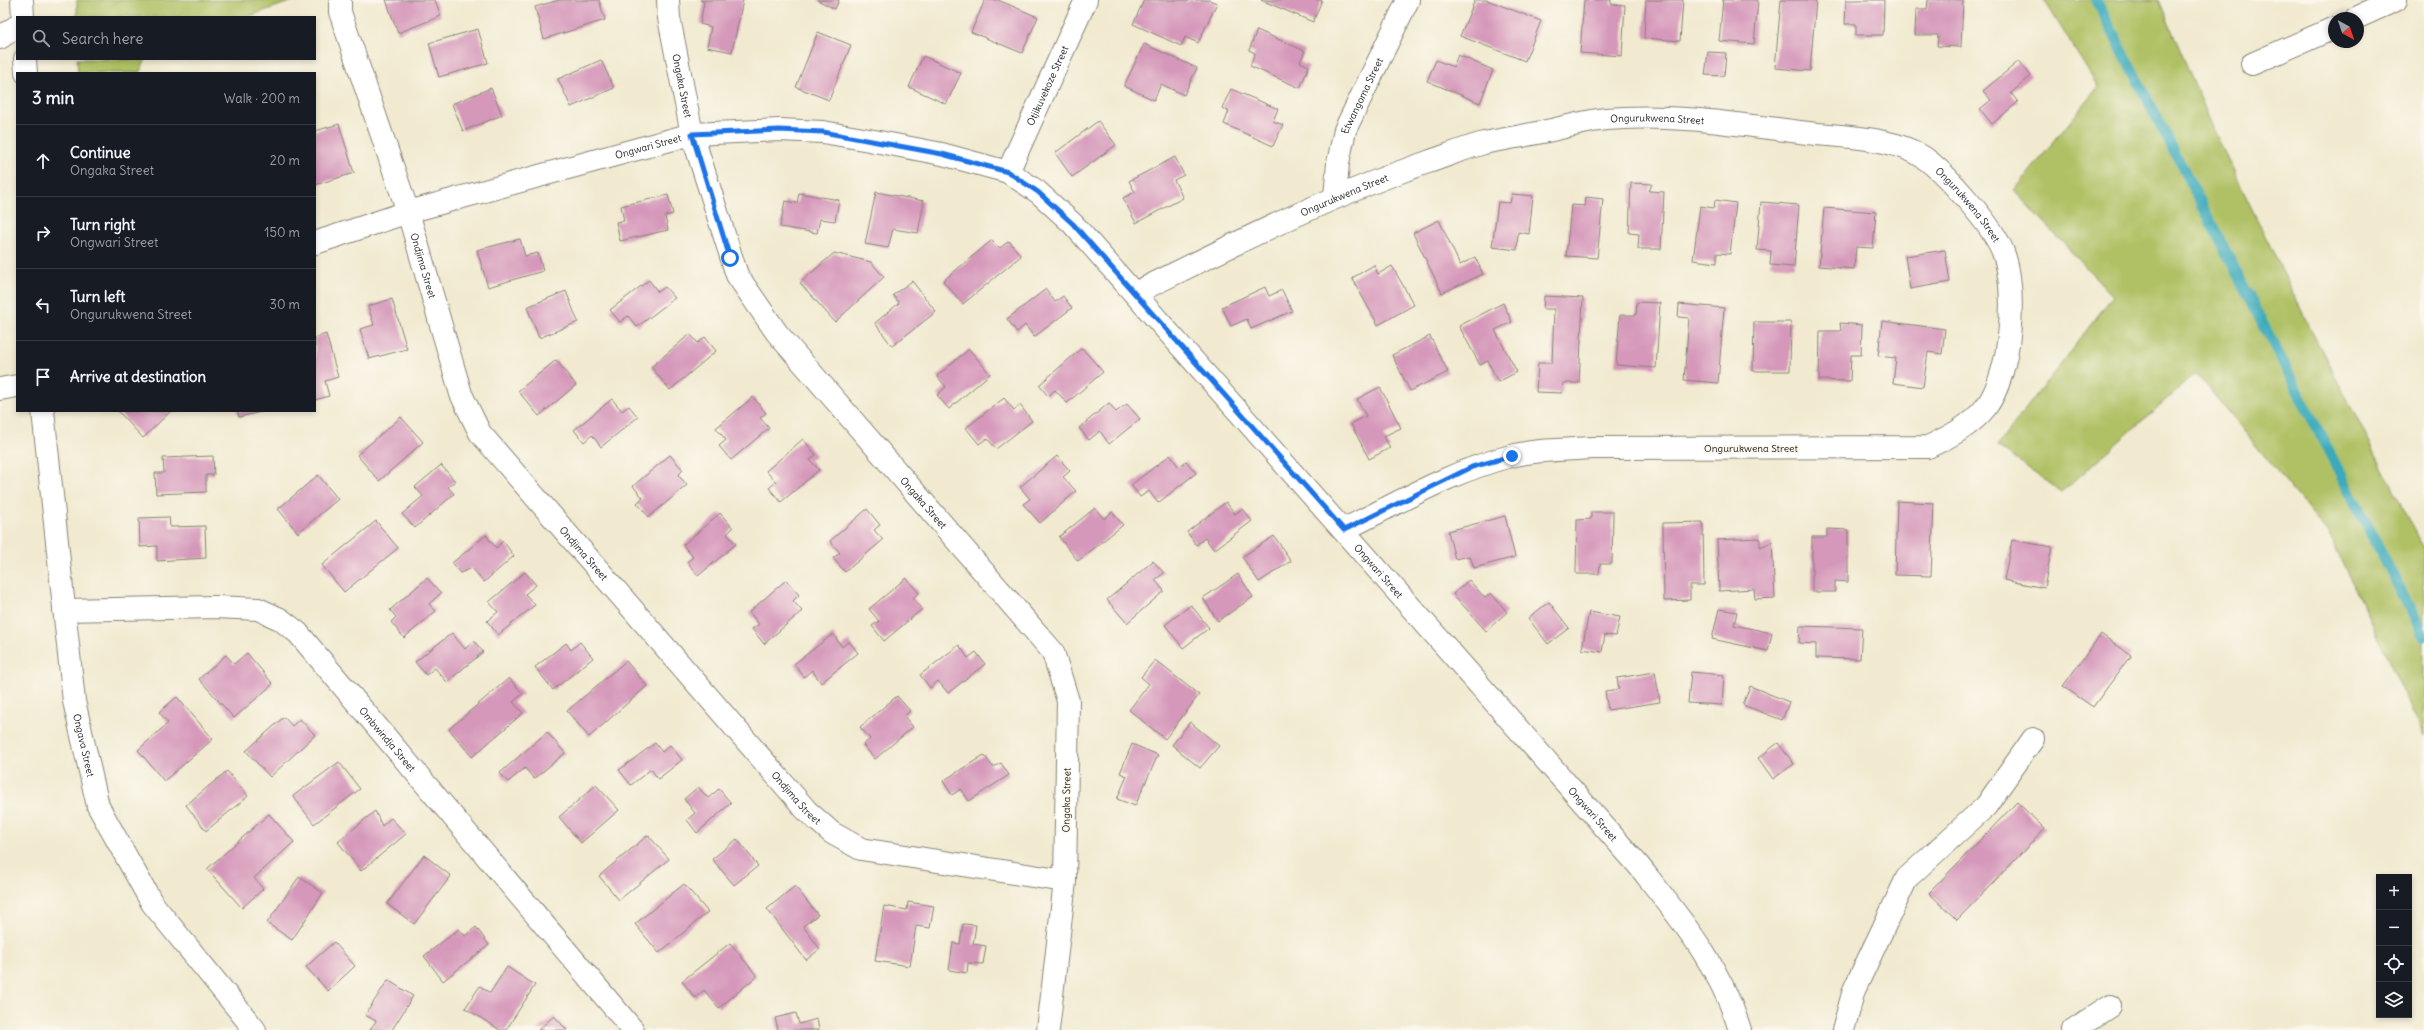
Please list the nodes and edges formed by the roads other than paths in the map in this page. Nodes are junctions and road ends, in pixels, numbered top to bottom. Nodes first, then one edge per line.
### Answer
1 (22, 0) edge
2 (340, 0) edge
3 (668, 0) edge
4 (1086, 0) edge
5 (1408, 0) edge
6 (2396, 0) edge
7 (2364, 14) edge
8 (23, 16) edge
9 (16, 27) edge
10 (2328, 31) edge
11 (0, 38) edge
12 (25, 60) edge
13 (2252, 64) dead end
14 (26, 72) edge
15 (692, 134) junction
16 (1008, 172) junction
17 (1336, 196) junction
18 (408, 212) junction
19 (316, 243) edge
20 (1135, 293) junction
21 (16, 386) edge
22 (0, 389) edge
23 (43, 412) edge
24 (1344, 530) junction
25 (64, 610) junction
26 (2033, 739) dead end
27 (1065, 881) junction
28 (2110, 1006) dead end
29 (255, 1030) edge
30 (633, 1030) edge
31 (1048, 1030) edge
32 (1740, 1030) edge
33 (1843, 1030) edge
34 (2073, 1030) edge

1 - 8 street
2 - 18 street, Ondjima Street
3 - 15 street, Ongaka Street
4 - 16 street, Otjikuvekoze Street
5 - 17 street, Etwangoma Street
6 - 7 street
9 - 11 street
10 - 13 street
12 - 14 street
15 - 16 street, Ongwari Street
15 - 18 street, Ongwari Street
15 - 27 street, Ongaka Street
16 - 20 street, Ongwari Street
17 - 20 street, Ongurukwena Street
17 - 24 street, Ongurukwena Street
18 - 19 street, Ongwari Street
18 - 27 street, Ondjima Street
20 - 24 street, Ongwari Street
21 - 22 street
23 - 25 street, Ongava Street
24 - 32 street, Ongwari Street
25 - 29 street, Ongava Street
25 - 30 street, Ombwindja Street
26 - 33 street
27 - 31 street, Ongaka Street
28 - 34 street

